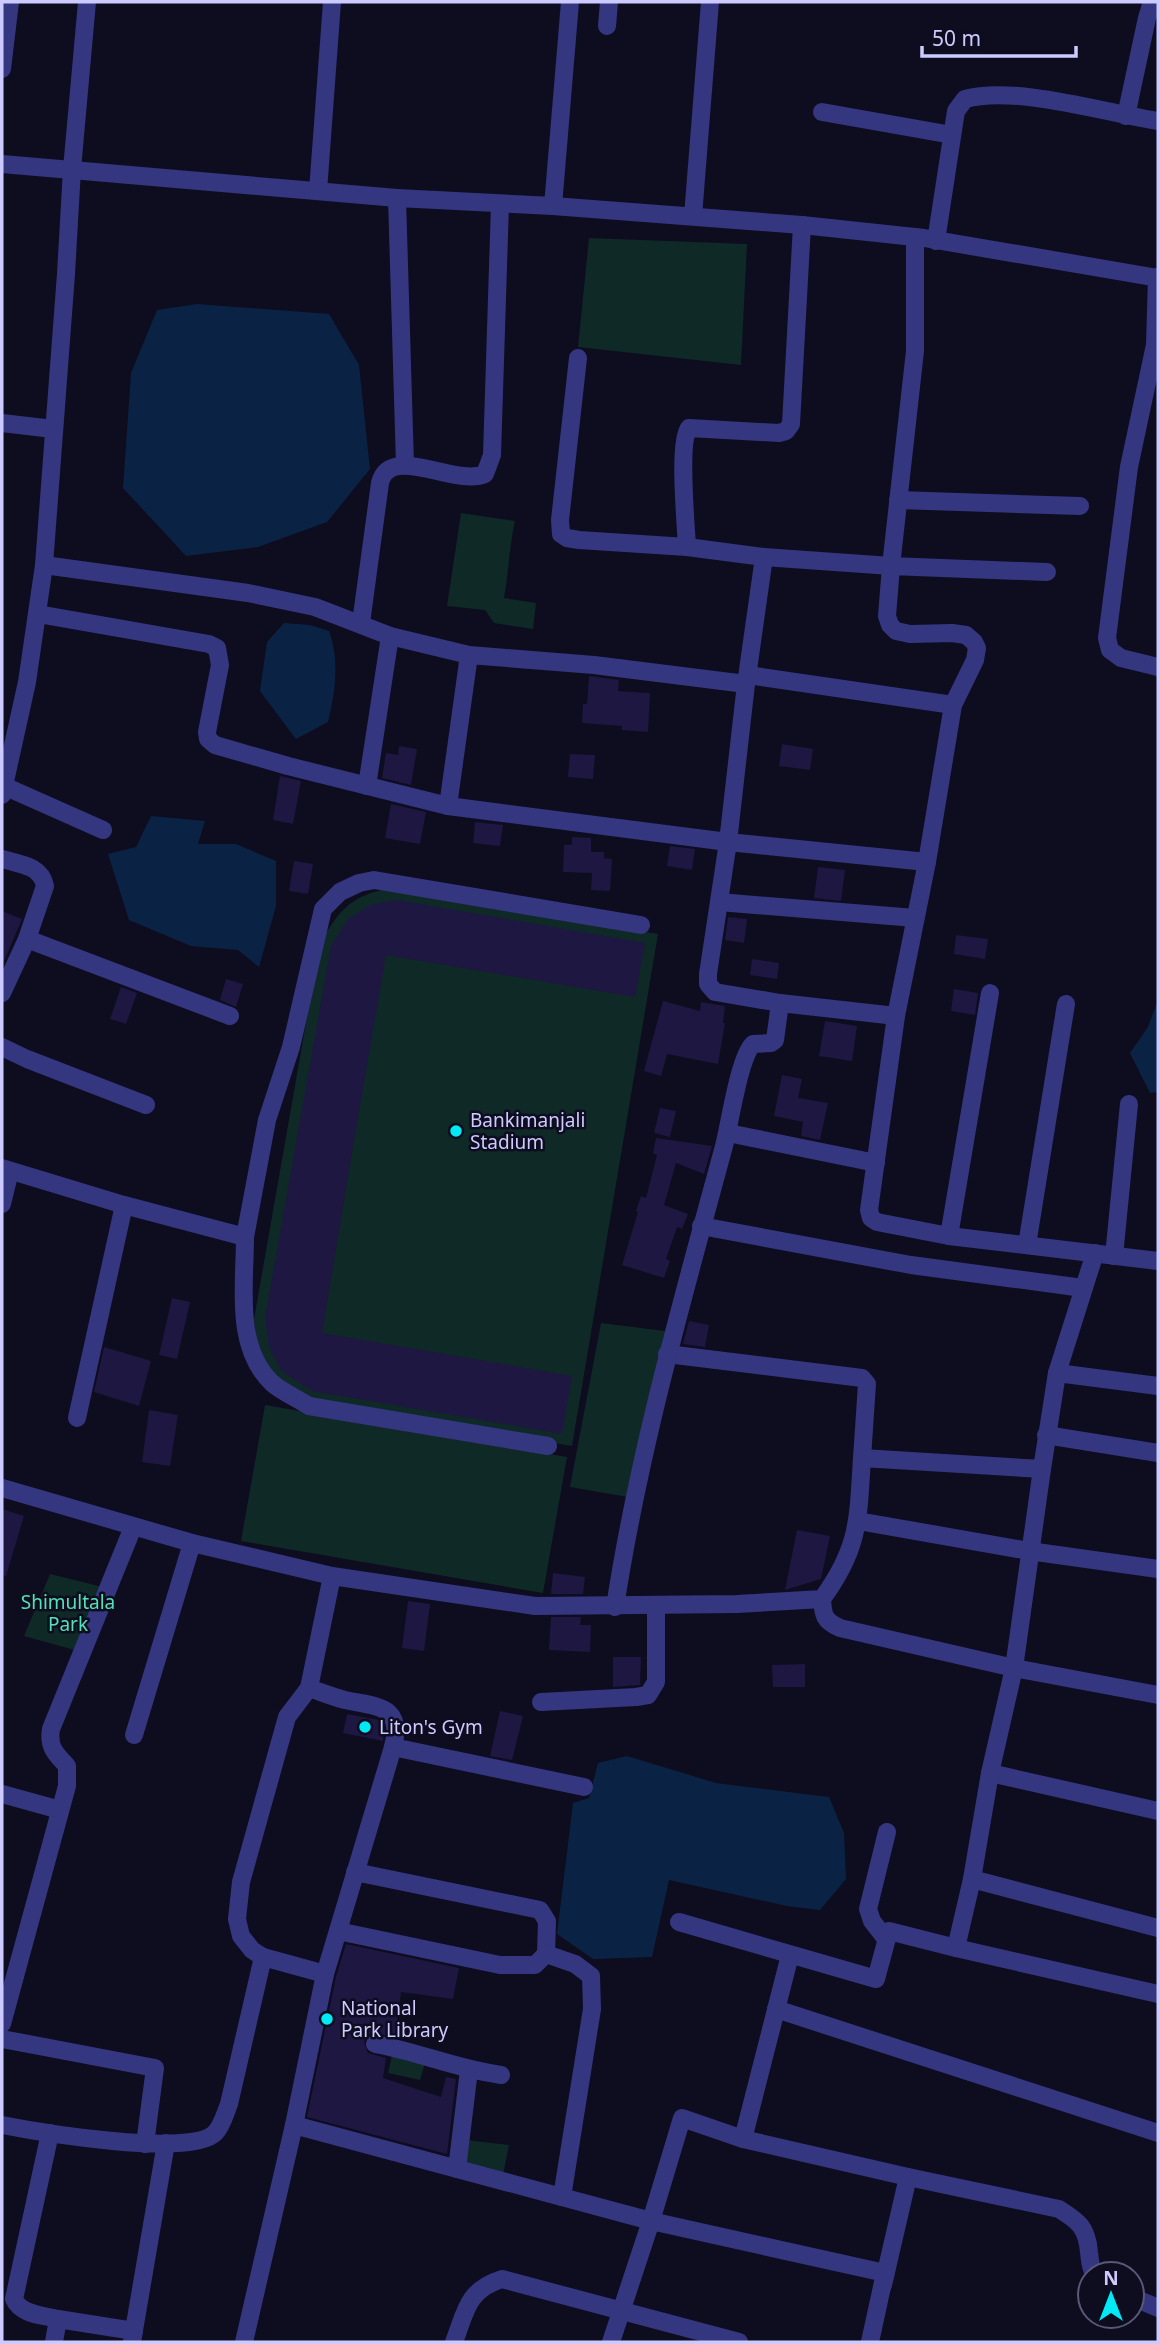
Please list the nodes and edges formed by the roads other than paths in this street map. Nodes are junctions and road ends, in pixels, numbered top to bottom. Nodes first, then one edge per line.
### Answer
1 (9, 2) edge
2 (87, 2) edge
3 (332, 2) edge
4 (570, 2) edge
5 (609, 2) edge
6 (710, 2) edge
7 (1152, 2) edge
8 (607, 26) dead end
9 (2, 69) edge
10 (821, 112) dead end
11 (1126, 116) junction
12 (1158, 121) edge
13 (952, 135) junction
14 (2, 164) edge
15 (72, 169) junction
16 (318, 191) junction
17 (397, 198) junction
18 (500, 204) junction
19 (553, 206) junction
20 (693, 216) junction
21 (803, 225) junction
22 (915, 237) junction
23 (936, 241) junction
24 (1158, 277) edge
25 (1156, 348) edge
26 (578, 358) dead end
27 (2, 423) edge
28 (53, 429) junction
29 (405, 465) junction
30 (898, 500) junction
31 (1080, 506) dead end
32 (687, 547) junction
33 (764, 557) junction
34 (44, 565) junction
35 (891, 566) junction
36 (1047, 572) dead end
37 (38, 614) junction
38 (361, 623) junction
39 (390, 636) junction
40 (469, 655) junction
41 (1158, 667) edge
42 (747, 679) junction
43 (953, 705) junction
44 (367, 786) junction
45 (3, 790) edge
46 (449, 806) junction
47 (103, 830) dead end
48 (727, 842) junction
49 (2, 859) edge
50 (927, 862) junction
51 (719, 902) junction
52 (915, 918) junction
53 (640, 925) dead end
54 (27, 939) junction
55 (2, 993) edge
56 (990, 993) dead end
57 (780, 1003) junction
58 (1066, 1004) dead end
59 (230, 1016) dead end
60 (895, 1016) junction
61 (2, 1047) edge
62 (1129, 1104) dead end
63 (146, 1105) dead end
64 (727, 1133) junction
65 (876, 1163) junction
66 (6, 1170) edge
67 (2, 1204) edge
68 (124, 1205) junction
69 (701, 1226) junction
70 (949, 1236) junction
71 (245, 1237) junction
72 (1027, 1245) junction
73 (1095, 1253) junction
74 (1114, 1256) junction
75 (1158, 1261) edge
76 (1083, 1288) junction
77 (667, 1354) junction
78 (1057, 1373) junction
79 (1158, 1385) edge
80 (77, 1418) dead end
81 (1046, 1435) junction
82 (548, 1446) dead end
83 (1158, 1453) edge
84 (862, 1458) junction
85 (1042, 1469) junction
86 (2, 1488) edge
87 (858, 1521) junction
88 (133, 1527) junction
89 (192, 1543) junction
90 (1029, 1551) junction
91 (1158, 1569) edge
92 (332, 1576) junction
93 (821, 1599) junction
94 (656, 1606) junction
95 (615, 1607) junction
96 (1014, 1668) junction
97 (309, 1688) junction
98 (1158, 1695) edge
99 (541, 1702) dead end
100 (134, 1735) dead end
101 (393, 1747) junction
102 (990, 1773) junction
103 (584, 1787) dead end
104 (2, 1794) edge
105 (60, 1810) junction
106 (1158, 1811) edge
107 (887, 1832) dead end
108 (355, 1872) junction
109 (972, 1879) junction
110 (679, 1922) dead end
111 (1158, 1928) edge
112 (338, 1931) junction
113 (886, 1939) junction
114 (956, 1948) junction
115 (546, 1954) junction
116 (790, 1955) junction
117 (263, 1956) junction
118 (325, 1974) junction
119 (1158, 1994) edge
120 (776, 2009) junction
121 (2, 2024) edge
122 (2, 2039) edge
123 (375, 2044) dead end
124 (469, 2070) junction
125 (502, 2075) dead end
126 (2, 2125) edge
127 (295, 2125) junction
128 (50, 2133) junction
129 (1158, 2133) edge
130 (743, 2138) junction
131 (166, 2143) junction
132 (145, 2144) junction
133 (457, 2169) junction
134 (908, 2177) junction
135 (562, 2197) junction
136 (651, 2221) junction
137 (1090, 2260) edge
138 (883, 2286) junction
139 (621, 2312) junction
140 (58, 2319) junction
141 (133, 2337) edge
142 (54, 2342) edge
143 (244, 2342) edge
144 (454, 2342) edge
145 (611, 2342) edge
146 (739, 2342) edge
147 (870, 2342) edge

1 - 9 street
2 - 15 street
3 - 16 street
4 - 19 street
5 - 8 street
6 - 20 street
7 - 11 street
10 - 13 street
11 - 12 street
11 - 13 street
13 - 23 street
14 - 15 street
15 - 16 street
15 - 28 street
16 - 17 street
17 - 18 street
17 - 29 street
18 - 19 street
18 - 29 street
19 - 20 street
20 - 21 street
21 - 22 street
21 - 32 street
22 - 23 street
22 - 30 street
23 - 24 street
24 - 25 street
25 - 41 street
26 - 32 street
27 - 28 street
28 - 34 street
29 - 38 street
30 - 31 street
30 - 35 street
32 - 33 street
33 - 35 street
33 - 42 street
34 - 37 street
34 - 38 street
35 - 36 street
35 - 43 street
37 - 44 street
37 - 45 street
38 - 39 street
39 - 40 street
39 - 44 street
40 - 42 street
40 - 46 street
42 - 43 street
42 - 48 street
43 - 50 street
44 - 46 street
45 - 47 street
46 - 48 street
48 - 50 street
48 - 51 street
49 - 54 street
50 - 52 street
51 - 52 street
51 - 57 street
52 - 60 street
53 - 71 street
54 - 55 street
54 - 59 street
56 - 70 street
57 - 60 street
57 - 64 street
58 - 72 street
60 - 65 street
61 - 63 street
62 - 74 street
64 - 65 street
64 - 69 street
65 - 70 street
66 - 67 street
66 - 68 street
68 - 71 street
68 - 80 street
69 - 76 street
69 - 77 street
70 - 72 street
71 - 82 street
72 - 73 street
73 - 74 street
73 - 76 street
74 - 75 street
76 - 78 street
77 - 84 street
77 - 95 street
78 - 79 street
78 - 81 street
81 - 83 street
81 - 85 street
84 - 85 street
84 - 87 street
85 - 90 street
86 - 88 street
87 - 90 street
87 - 93 street
88 - 89 street
88 - 105 street
89 - 92 street
89 - 100 street
90 - 91 street
90 - 96 street
92 - 95 street
92 - 97 street
93 - 94 street
93 - 96 street
94 - 95 street
94 - 99 street
96 - 98 street
96 - 102 street
97 - 101 street
97 - 117 street
101 - 103 street
101 - 108 street
102 - 106 street
102 - 109 street
104 - 105 street
105 - 121 street
107 - 113 street
108 - 112 street
108 - 115 street
109 - 111 street
109 - 114 street
110 - 116 street
112 - 115 street
112 - 118 street
113 - 114 street
113 - 116 street
114 - 119 street
115 - 135 street
116 - 120 street
117 - 118 street
117 - 131 street
118 - 127 street
120 - 129 street
120 - 130 street
122 - 132 street
123 - 124 street
124 - 125 street
124 - 133 street
126 - 128 street
127 - 133 street
127 - 143 street
128 - 132 street
128 - 140 street
130 - 134 street
130 - 136 street
131 - 132 street
131 - 141 street
133 - 135 street
134 - 137 street
134 - 138 street
135 - 136 street
136 - 138 street
136 - 139 street
138 - 147 street
139 - 144 street
139 - 145 street
139 - 146 street
140 - 141 street
140 - 142 street

